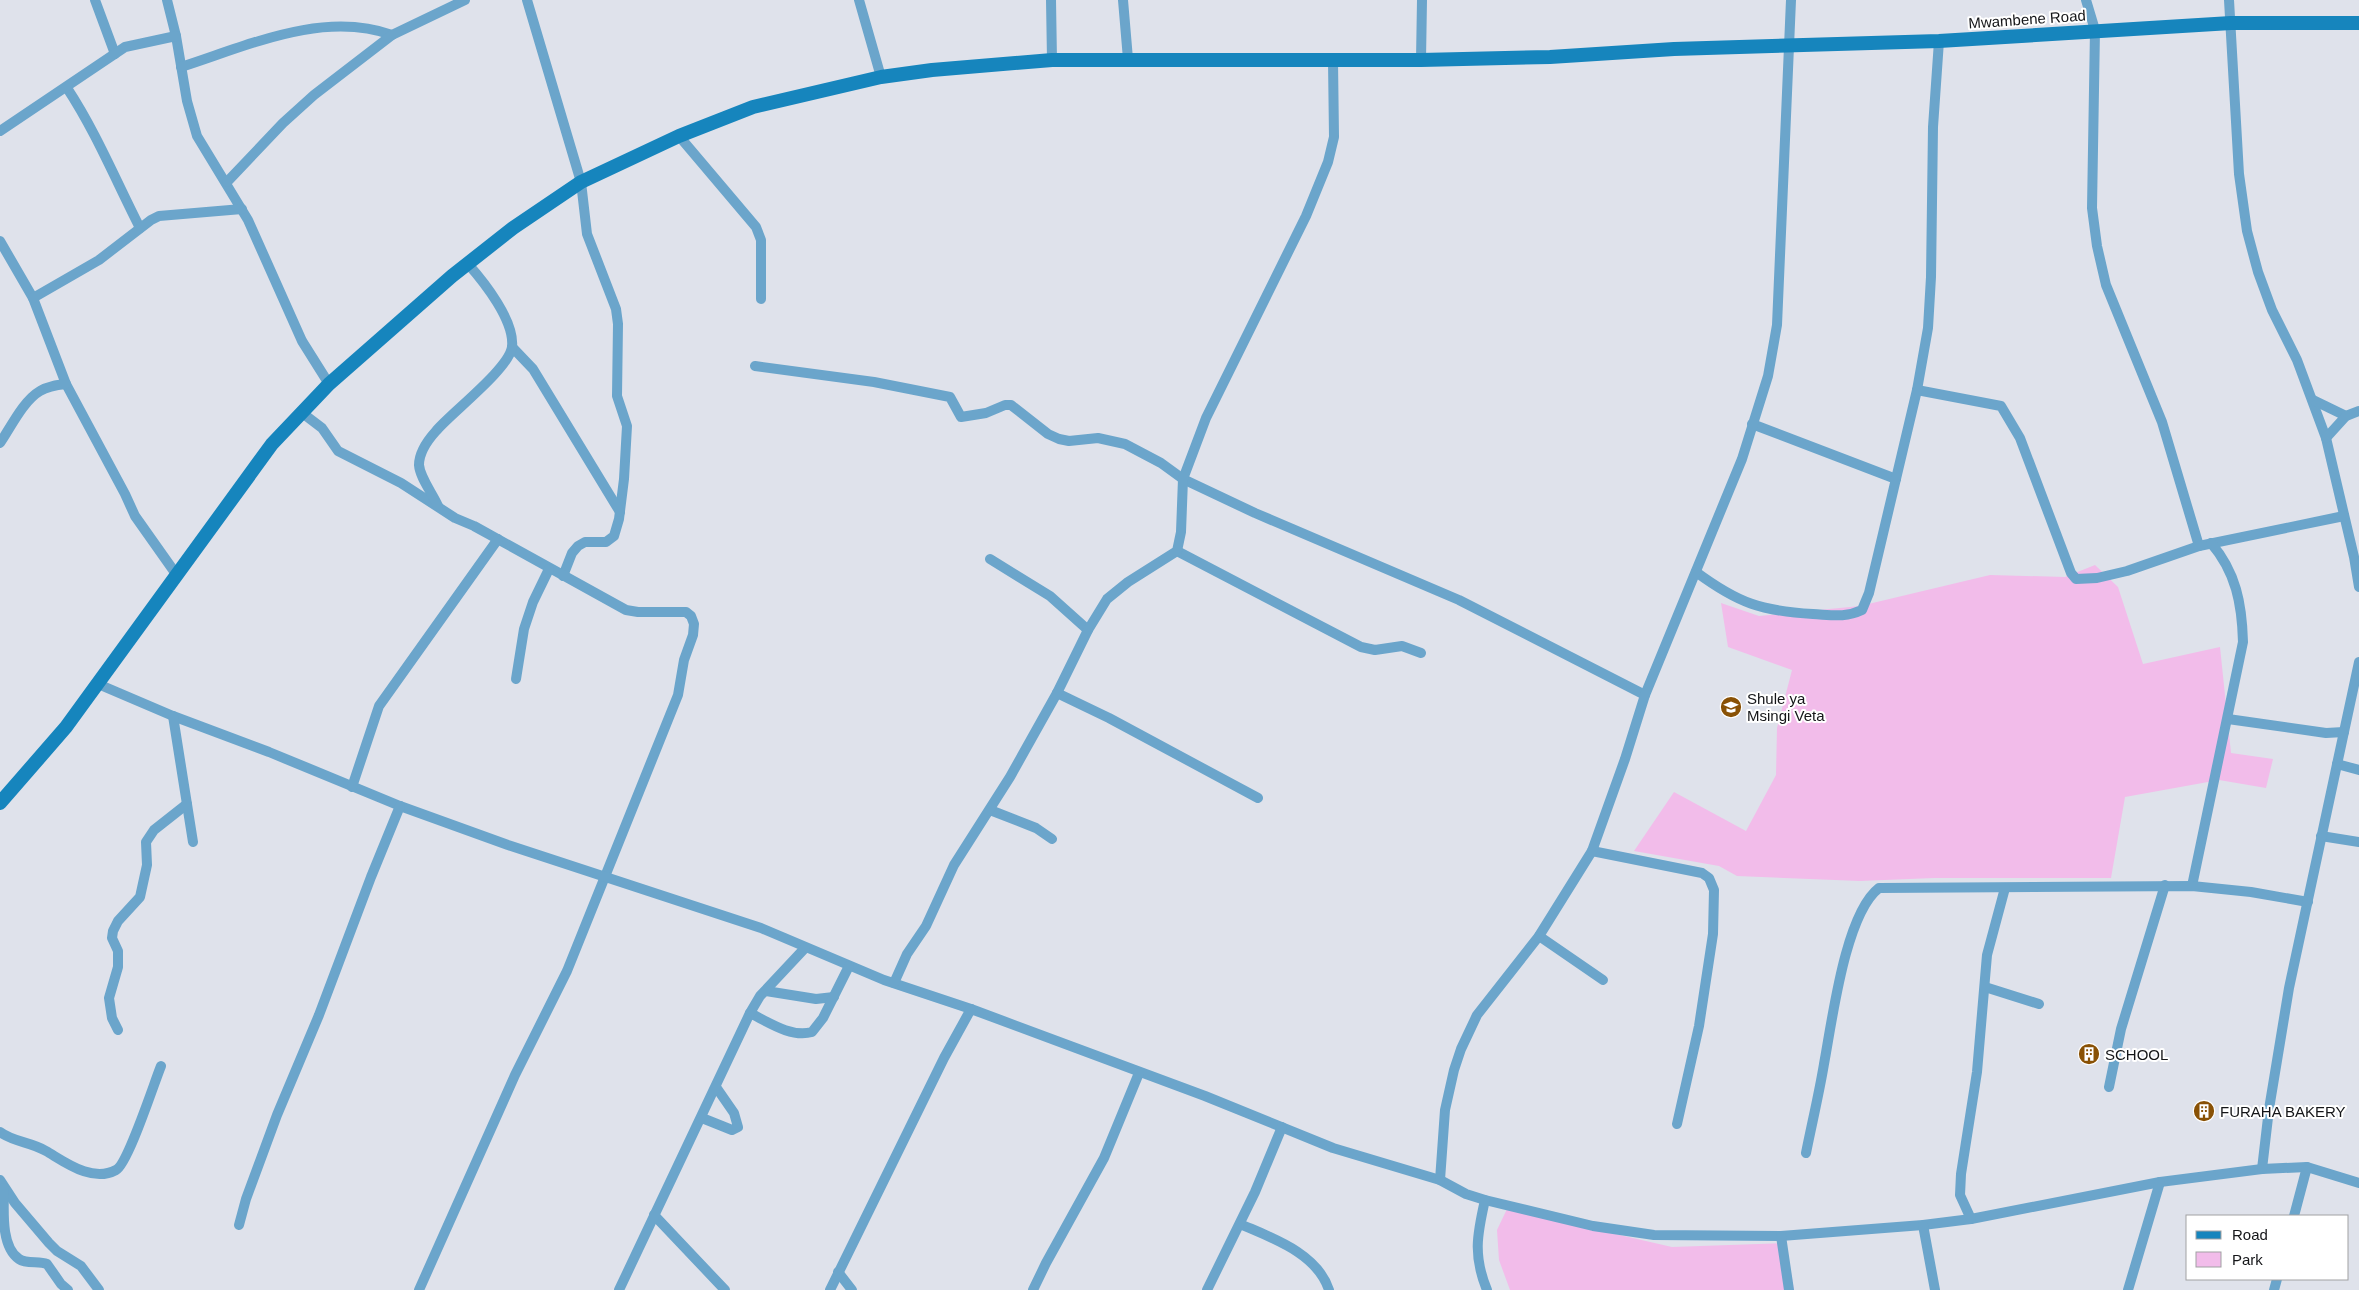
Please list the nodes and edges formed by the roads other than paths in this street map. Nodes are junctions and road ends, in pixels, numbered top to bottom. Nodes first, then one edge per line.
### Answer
1 (95, 0) edge
2 (167, 0) edge
3 (465, 0) edge
4 (526, 0) edge
5 (859, 0) edge
6 (1052, 0) edge
7 (1124, 0) edge
8 (1422, 0) edge
9 (1791, 0) edge
10 (2086, 0) edge
11 (2229, 0) edge
12 (2231, 23) junction
13 (2359, 23) edge
14 (2095, 30) junction
15 (392, 35) junction
16 (176, 36) junction
17 (1939, 41) junction
18 (1788, 45) junction
19 (115, 54) junction
20 (1128, 59) junction
21 (1052, 60) junction
22 (1421, 60) junction
23 (1333, 61) junction
24 (181, 67) junction
25 (881, 78) junction
26 (67, 88) junction
27 (0, 130) edge
28 (679, 136) junction
29 (227, 182) junction
30 (582, 182) junction
31 (242, 209) junction
32 (140, 228) junction
33 (0, 241) edge
34 (468, 264) junction
35 (34, 298) junction
36 (761, 299) dead end
37 (512, 347) junction
38 (755, 366) dead end
39 (66, 384) junction
40 (329, 384) junction
41 (1917, 390) junction
42 (2313, 400) junction
43 (2359, 411) edge
44 (302, 412) junction
45 (2346, 416) junction
46 (1752, 424) junction
47 (2326, 438) junction
48 (0, 443) edge
49 (1183, 479) junction
50 (1896, 479) junction
51 (439, 507) junction
52 (620, 512) junction
53 (2344, 516) junction
54 (498, 539) junction
55 (2211, 543) junction
56 (2199, 546) junction
57 (1177, 551) junction
58 (990, 559) dead end
59 (549, 568) junction
60 (1696, 572) junction
61 (176, 574) junction
62 (563, 576) junction
63 (2359, 586) edge
64 (1088, 630) junction
65 (1420, 653) dead end
66 (2359, 662) edge
67 (516, 679) dead end
68 (98, 684) junction
69 (1057, 693) junction
70 (1645, 695) junction
71 (173, 716) junction
72 (2228, 719) junction
73 (2344, 732) junction
74 (2337, 764) junction
75 (2359, 770) edge
76 (352, 787) junction
77 (1258, 798) dead end
78 (0, 803) edge
79 (187, 804) junction
80 (400, 806) junction
81 (990, 810) junction
82 (2320, 836) junction
83 (1052, 839) dead end
84 (193, 842) dead end
85 (2359, 842) edge
86 (1592, 851) junction
87 (606, 877) junction
88 (2165, 886) junction
89 (2192, 886) junction
90 (2005, 888) junction
91 (2308, 902) junction
92 (1539, 936) junction
93 (805, 948) junction
94 (849, 966) junction
95 (1603, 980) dead end
96 (894, 983) junction
97 (1984, 986) junction
98 (766, 991) junction
99 (834, 997) junction
100 (2039, 1004) dead end
101 (971, 1009) junction
102 (750, 1013) junction
103 (118, 1030) dead end
104 (161, 1066) dead end
105 (1139, 1073) junction
106 (2109, 1086) dead end
107 (716, 1087) junction
108 (702, 1118) junction
109 (1677, 1124) dead end
110 (1282, 1127) junction
111 (0, 1132) edge
112 (1806, 1153) dead end
113 (2307, 1167) junction
114 (2262, 1168) junction
115 (1440, 1180) junction
116 (2160, 1182) junction
117 (2359, 1183) edge
118 (2, 1184) edge
119 (1485, 1200) junction
120 (654, 1215) junction
121 (2294, 1215) edge
122 (1971, 1219) junction
123 (1240, 1224) junction
124 (240, 1225) dead end
125 (1923, 1225) junction
126 (1781, 1236) junction
127 (838, 1272) junction
128 (68, 1290) edge
129 (98, 1290) edge
130 (419, 1290) edge
131 (619, 1290) edge
132 (725, 1290) edge
133 (830, 1290) edge
134 (852, 1290) edge
135 (1033, 1290) edge
136 (1207, 1290) edge
137 (1329, 1290) edge
138 (1487, 1290) edge
139 (1789, 1290) edge
140 (1935, 1290) edge
141 (2128, 1290) edge

1 - 19 street
2 - 16 street
3 - 15 street
4 - 30 street
5 - 25 street
6 - 21 street
7 - 20 street
8 - 22 street
9 - 18 street
10 - 14 street
11 - 12 street
12 - 13 street, Mwambene Road
12 - 14 street, Mwambene Road
12 - 42 street
14 - 17 street, Mwambene Road
14 - 56 street
15 - 24 street
15 - 29 street
16 - 19 street
16 - 24 street
17 - 18 street, Mwambene Road
17 - 41 street
18 - 22 street, Mwambene Road
18 - 46 street
19 - 26 street
20 - 21 street, Mwambene Road
20 - 23 street, Mwambene Road
21 - 25 street, Mwambene Road
22 - 23 street, Mwambene Road
23 - 49 street
24 - 29 street
25 - 28 street, Mwambene Road
26 - 27 street
26 - 32 street
28 - 30 street, Mwambene Road
28 - 36 street
29 - 31 street
30 - 34 street, Mwambene Road
30 - 52 street
31 - 32 street
31 - 40 street
32 - 35 street
33 - 35 street
34 - 37 street
34 - 40 street, Mwambene Road
35 - 39 street
37 - 51 street
37 - 52 street
38 - 49 street
39 - 48 street
39 - 61 street
40 - 44 street, Mwambene Road
41 - 50 street
41 - 56 street
42 - 45 street
42 - 47 street
43 - 45 street
44 - 51 street
44 - 61 street, Mwambene Road
45 - 47 street
46 - 50 street
46 - 60 street
47 - 53 street
49 - 57 street
49 - 70 street
50 - 60 street
51 - 54 street
52 - 62 street
53 - 55 street
53 - 63 street
54 - 59 street
54 - 76 street
55 - 56 street
55 - 72 street
57 - 64 street
57 - 65 street
58 - 64 street
59 - 62 street
59 - 67 street
60 - 70 street
61 - 68 street, Mwambene Road
62 - 87 street
64 - 69 street
66 - 73 street
68 - 71 street
68 - 78 street, Mwambene Road
69 - 77 street
69 - 81 street
70 - 86 street
71 - 76 street
71 - 79 street
72 - 73 street
72 - 89 street
73 - 74 street
74 - 75 street
74 - 82 street
76 - 80 street
79 - 84 street
79 - 103 street
80 - 87 street
80 - 124 street
81 - 83 street
81 - 96 street
82 - 85 street
82 - 91 street
86 - 92 street
86 - 109 street
87 - 93 street
87 - 130 street
88 - 89 street
88 - 90 street
88 - 106 street
89 - 91 street
90 - 97 street
90 - 112 street
91 - 114 street
92 - 95 street
92 - 115 street
93 - 94 street
93 - 98 street
94 - 96 street
94 - 99 street
96 - 101 street
97 - 100 street
97 - 122 street
98 - 99 street
98 - 102 street
99 - 102 street
101 - 105 street
101 - 127 street
102 - 107 street
104 - 111 street
105 - 110 street
105 - 135 street
107 - 108 street
107 - 108 street
108 - 120 street
110 - 115 street
110 - 123 street
113 - 114 street
113 - 117 street
113 - 121 street
114 - 116 street
115 - 119 street
116 - 122 street
116 - 141 street
118 - 128 street
118 - 129 street
119 - 126 street
119 - 138 street
120 - 131 street
120 - 132 street
122 - 125 street
123 - 136 street
123 - 137 street
125 - 126 street
125 - 140 street
126 - 139 street
127 - 133 street
127 - 134 street

